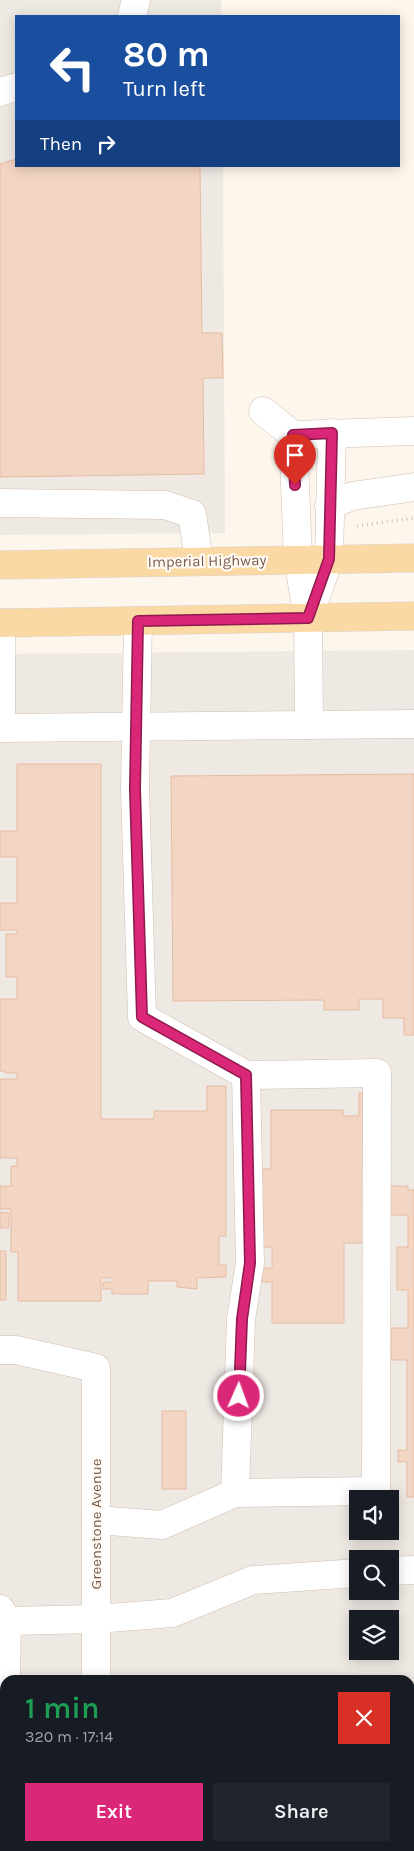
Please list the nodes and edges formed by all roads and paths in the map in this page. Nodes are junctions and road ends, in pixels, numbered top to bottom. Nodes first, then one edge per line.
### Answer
1 (136, 0) edge
2 (132, 15) edge
3 (15, 87) edge
4 (0, 92) edge
5 (263, 411) dead end
6 (414, 431) edge
7 (332, 433) junction
8 (293, 435) junction
9 (414, 487) edge
10 (0, 503) edge
11 (329, 506) junction
12 (414, 518) edge
13 (352, 526) dead end
14 (414, 558) edge
15 (298, 559) junction
16 (329, 559) junction
17 (199, 561) junction
18 (0, 566) edge
19 (414, 616) edge
20 (308, 618) junction
21 (138, 621) junction
22 (1, 623) edge
23 (414, 724) edge
24 (309, 725) junction
25 (136, 728) junction
26 (246, 1075) junction
27 (0, 1350) edge
28 (235, 1493) junction
29 (96, 1520) junction
30 (414, 1570) edge
31 (399, 1571) edge
32 (349, 1574) edge
33 (4, 1614) edge
34 (96, 1619) junction
35 (6, 1675) edge
36 (96, 1675) edge

1 - 2 street
3 - 4 street
5 - 8 street
6 - 7 street
7 - 8 street
7 - 11 street
8 - 15 street
9 - 11 street
10 - 17 street
11 - 16 street
12 - 13 path
14 - 16 main road, Imperial Highway
15 - 16 main road, Imperial Highway
15 - 17 main road, Imperial Highway
15 - 20 street
16 - 20 street
17 - 18 main road, Imperial Highway
19 - 20 main road
20 - 21 main road
20 - 24 street
21 - 22 main road
21 - 25 street
22 - 25 street
23 - 24 street
24 - 25 street
25 - 26 street
26 - 28 street
26 - 28 street
27 - 29 street, Greenstone Avenue
28 - 29 street
29 - 34 street, Greenstone Avenue
30 - 31 street
32 - 34 street
33 - 34 street
33 - 35 street
34 - 36 street, Greenstone Avenue

